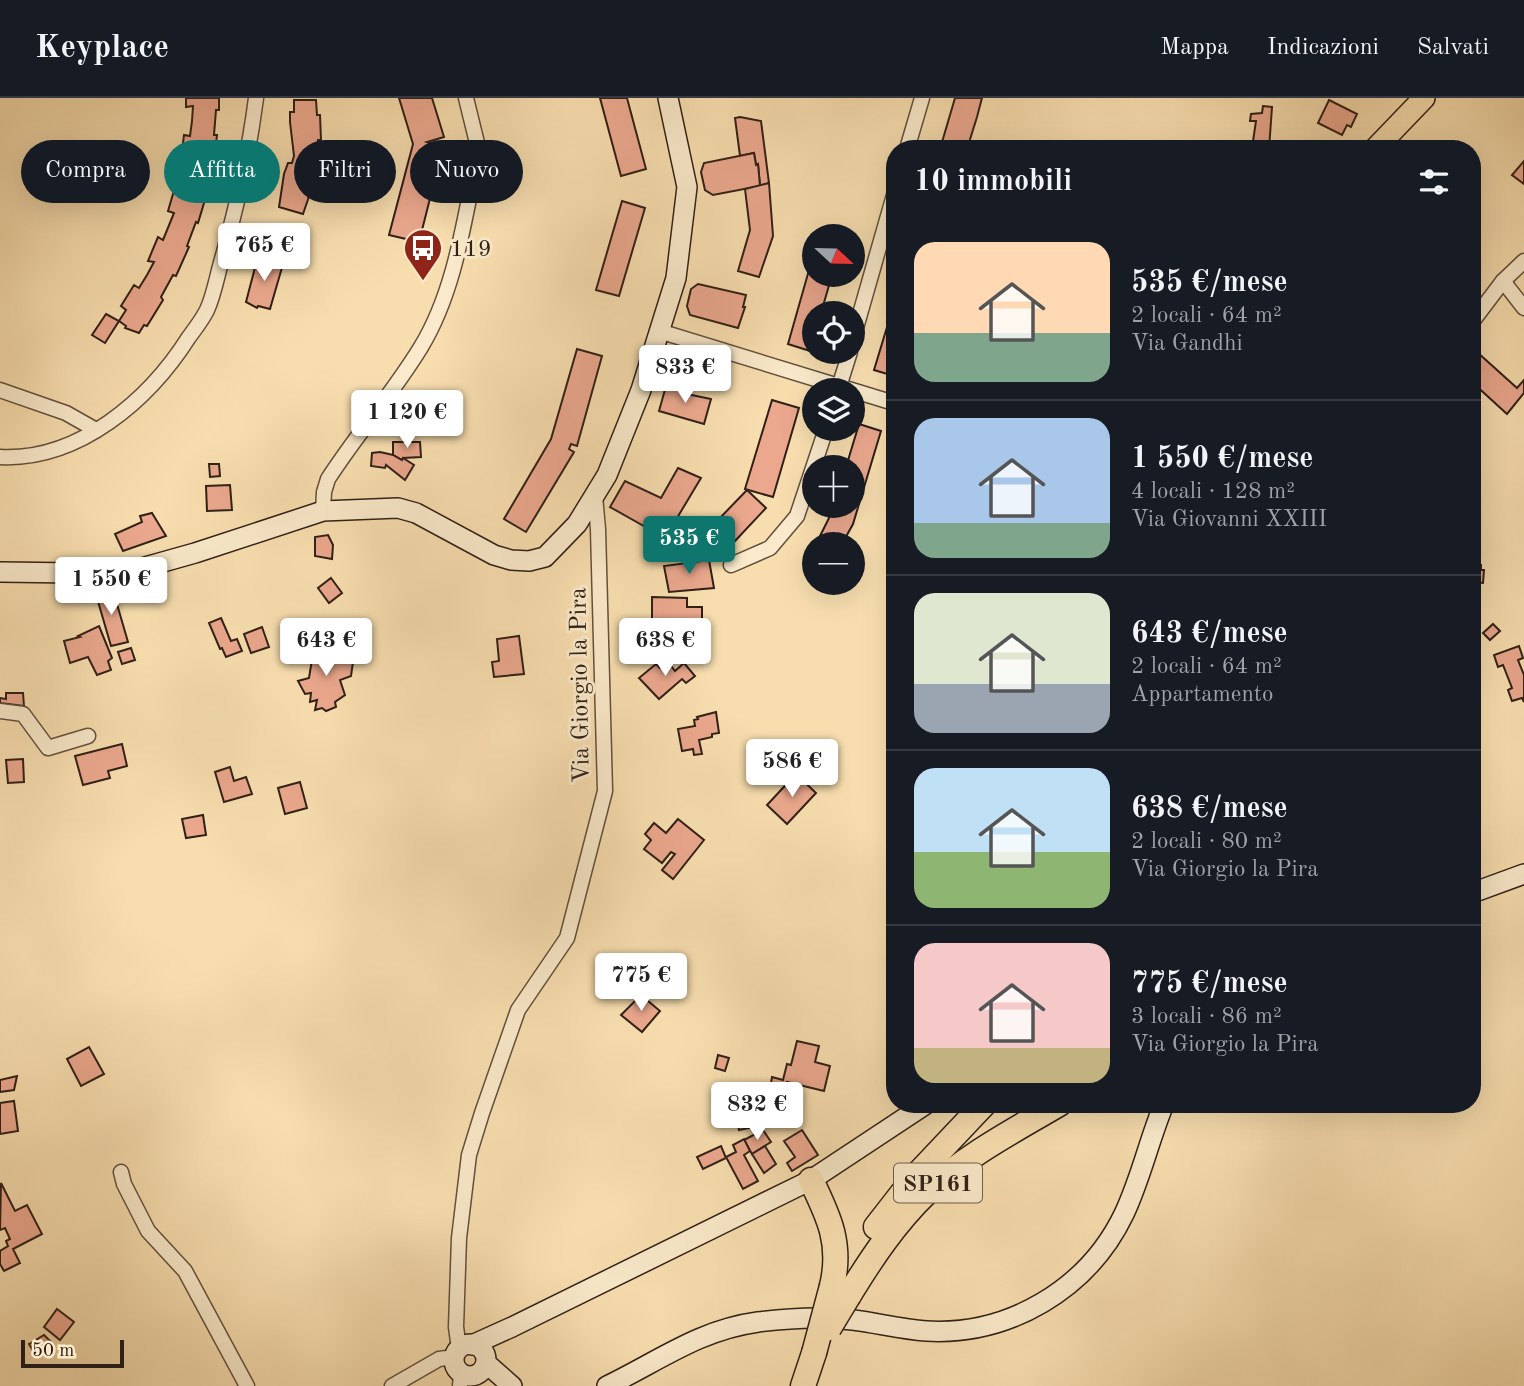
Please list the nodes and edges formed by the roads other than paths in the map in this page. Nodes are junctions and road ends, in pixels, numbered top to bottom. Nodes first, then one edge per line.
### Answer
1 (256, 98) edge
2 (466, 98) edge
3 (667, 98) edge
4 (922, 98) edge
5 (1424, 98) edge
6 (910, 140) edge
7 (1384, 140) edge
8 (886, 223) edge
9 (1524, 261) edge
10 (1503, 281) junction
11 (864, 301) edge
12 (1524, 309) edge
13 (1481, 310) edge
14 (659, 331) junction
15 (805, 378) edge
16 (0, 390) edge
17 (865, 393) edge
18 (886, 400) edge
19 (96, 430) junction
20 (822, 441) edge
21 (0, 457) edge
22 (595, 496) junction
23 (323, 511) junction
24 (732, 565) dead end
25 (0, 572) edge
26 (0, 711) edge
27 (88, 736) dead end
28 (1524, 874) edge
29 (1481, 889) edge
30 (912, 1113) edge
31 (976, 1113) edge
32 (1044, 1113) edge
33 (1156, 1113) edge
34 (1160, 1113) edge
35 (1155, 1125) junction
36 (121, 1172) dead end
37 (811, 1180) junction
38 (840, 1291) junction
39 (469, 1363) edge
40 (247, 1386) edge
41 (393, 1386) edge
42 (511, 1386) edge
43 (607, 1386) edge
44 (803, 1386) edge

1 - 19 street
2 - 23 street
3 - 14 main road
4 - 6 street
5 - 7 main road
8 - 11 street
9 - 10 street
10 - 12 street
10 - 13 street
14 - 15 street
14 - 22 main road
16 - 19 street
17 - 18 street
19 - 21 street
20 - 24 street
22 - 23 main road
22 - 39 street, Via Giorgio la Pira
23 - 25 main road
26 - 27 street
28 - 29 main road
30 - 37 main road
31 - 38 highway, SP161
32 - 38 highway, SP161
33 - 35 main road
34 - 35 main road
35 - 43 main road
36 - 40 street
37 - 38 highway, SP161
37 - 39 main road
38 - 44 highway, SP161, bridge
39 - 41 street
39 - 42 main road

